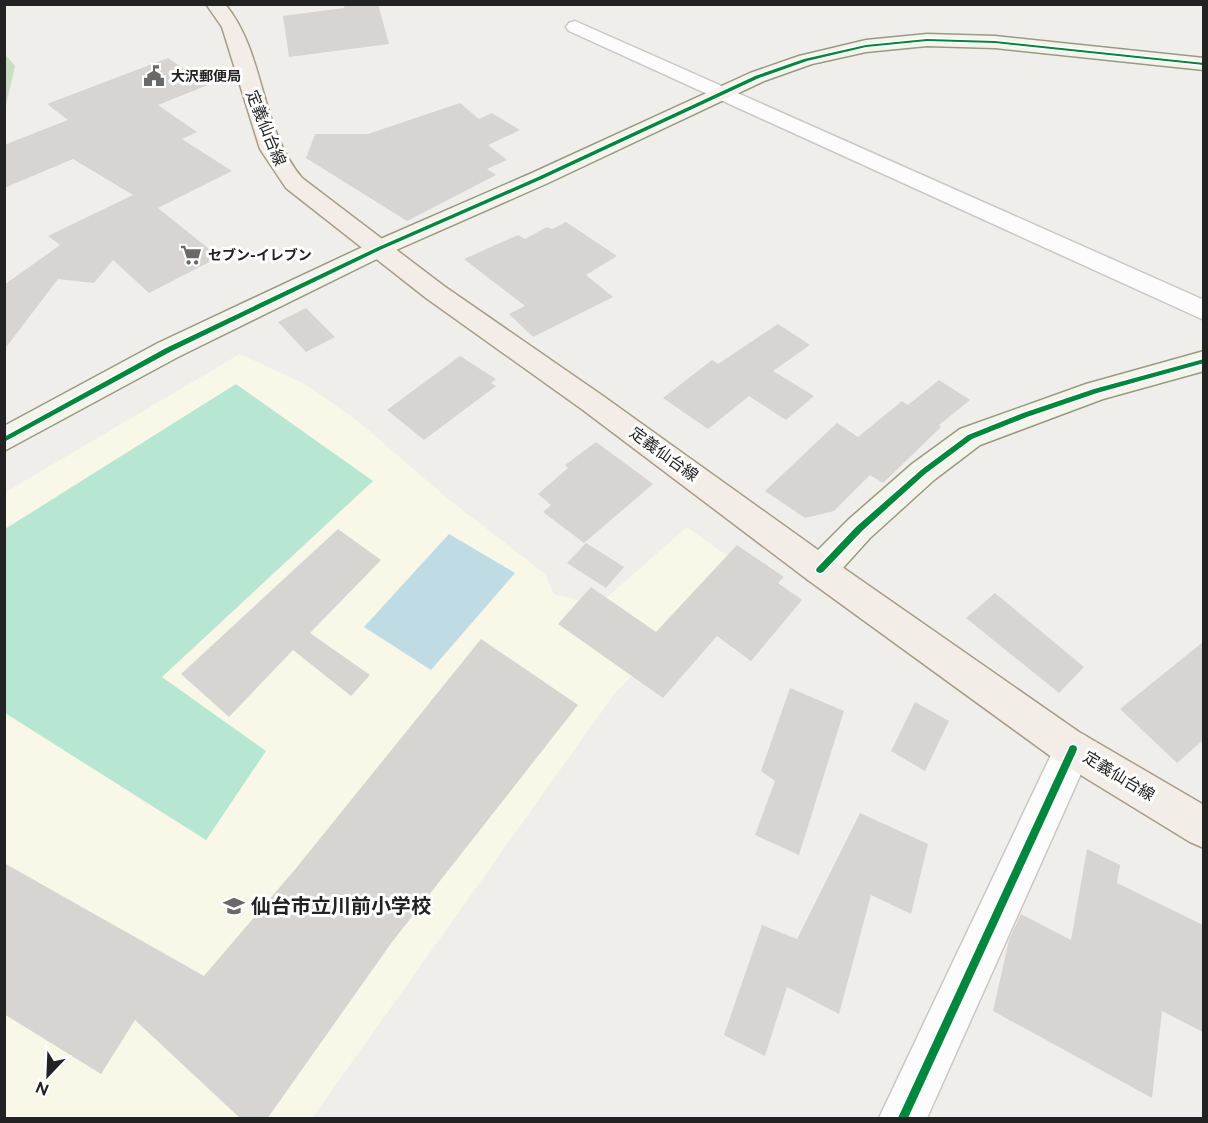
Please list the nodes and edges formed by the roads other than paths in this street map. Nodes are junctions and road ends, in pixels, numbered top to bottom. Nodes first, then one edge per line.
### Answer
1 (215, 4) edge
2 (575, 27) dead end
3 (1203, 64) edge
4 (722, 93) junction
5 (378, 249) junction
6 (1203, 311) edge
7 (1203, 361) edge
8 (4, 440) edge
9 (820, 570) junction
10 (1073, 749) junction
11 (1203, 828) edge
12 (903, 1119) edge

1 - 5 main road, 定義仙台線
2 - 4 street
3 - 4 street
4 - 5 street
4 - 6 street
5 - 8 street
5 - 9 main road, 定義仙台線
7 - 9 street
9 - 10 main road, 定義仙台線
10 - 11 main road, 定義仙台線
10 - 12 street

